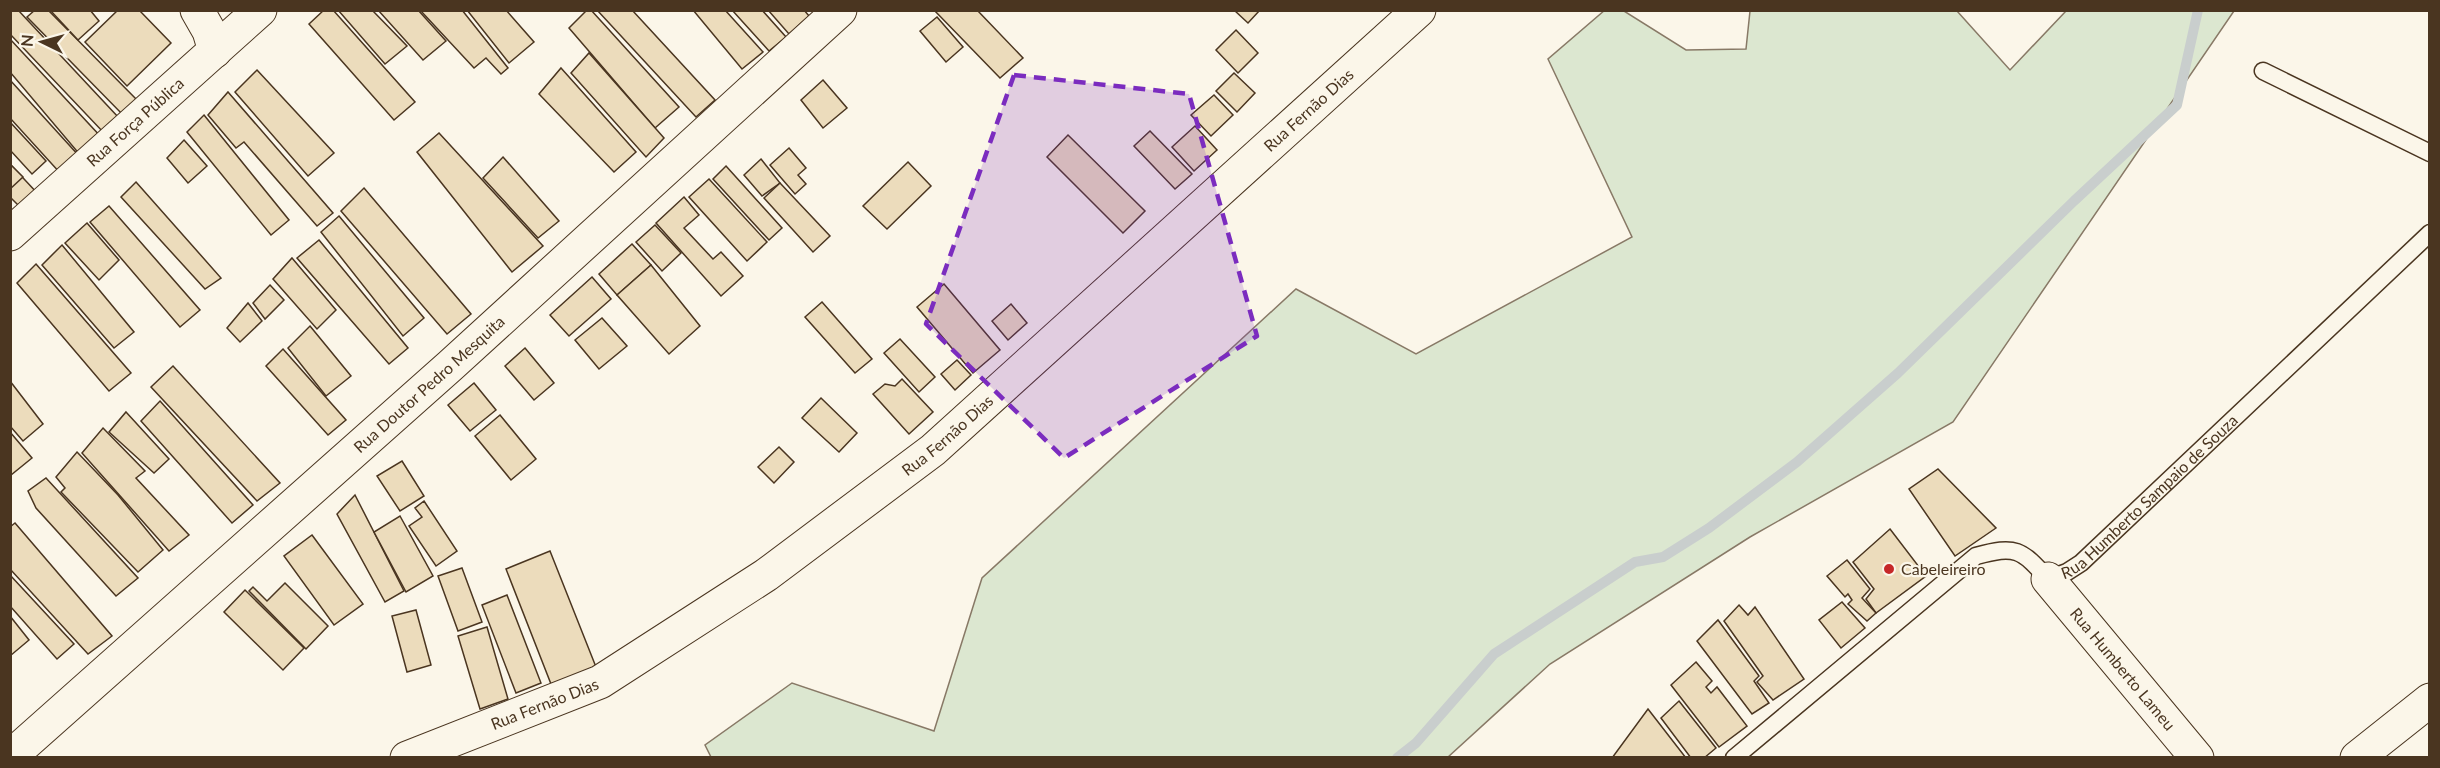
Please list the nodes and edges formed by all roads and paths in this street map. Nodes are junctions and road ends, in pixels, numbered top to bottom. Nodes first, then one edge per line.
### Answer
1 (197, 10) edge
2 (260, 10) edge
3 (840, 10) edge
4 (1419, 10) edge
5 (215, 51) junction
6 (2263, 71) dead end
7 (2430, 153) edge
8 (2430, 233) edge
9 (10, 234) edge
10 (2048, 579) junction
11 (2430, 700) edge
12 (14, 756) edge
13 (407, 758) edge
14 (1734, 758) edge
15 (2197, 758) edge
16 (2356, 758) edge

1 - 5 street
2 - 5 street, Rua Força Pública
3 - 12 street, Rua Doutor Pedro Mesquita
4 - 13 street, Rua Fernão Dias
5 - 9 street, Rua Força Pública
6 - 7 lane
8 - 10 lane, Rua Humberto Sampaio de Souza
10 - 14 lane, Rua Humberto Sampaio de Souza
10 - 15 street, Rua Humberto Lameu
11 - 16 street

